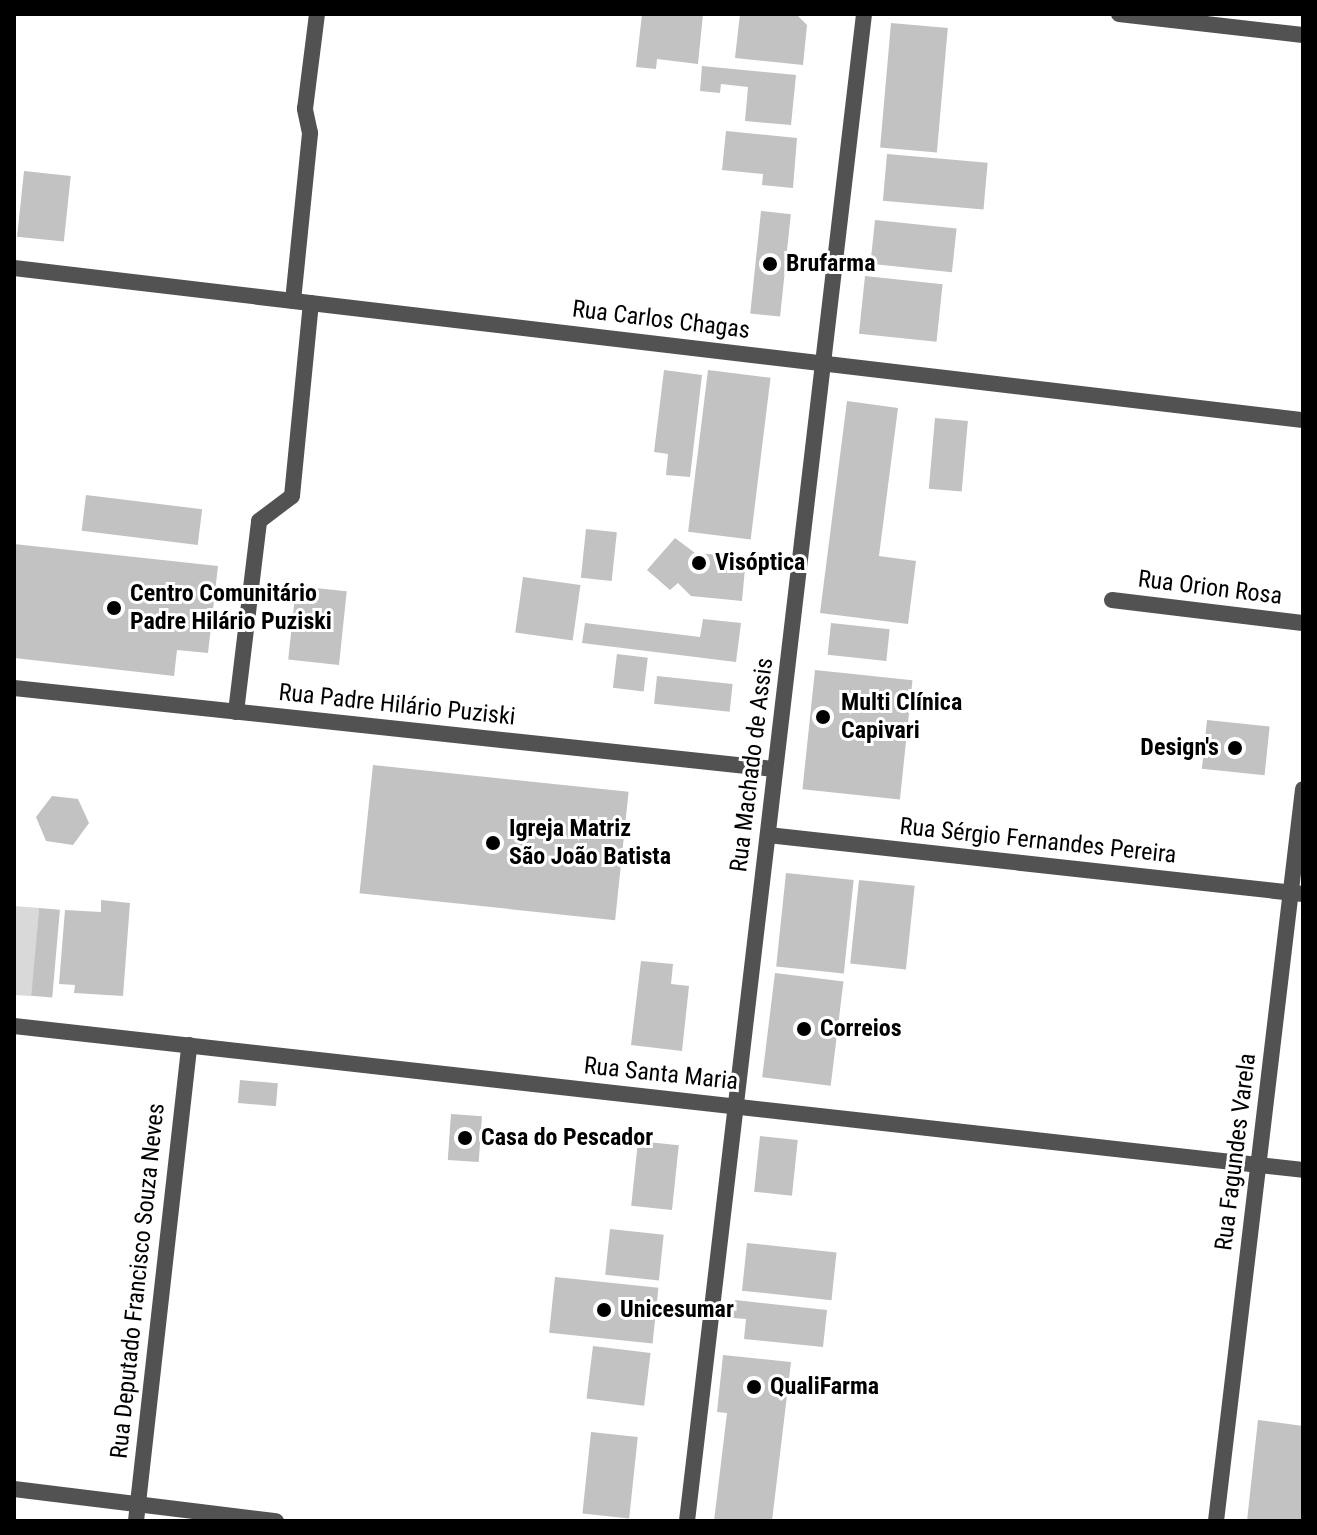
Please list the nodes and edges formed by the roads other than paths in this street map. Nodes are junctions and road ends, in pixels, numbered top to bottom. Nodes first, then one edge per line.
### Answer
1 (317, 14) edge
2 (864, 14) edge
3 (1119, 14) edge
4 (1303, 35) edge
5 (14, 268) edge
6 (293, 301) junction
7 (311, 303) junction
8 (823, 363) junction
9 (1303, 420) edge
10 (1112, 600) dead end
11 (1303, 623) edge
12 (14, 688) edge
13 (236, 712) junction
14 (775, 769) junction
15 (1303, 789) edge
16 (768, 835) junction
17 (1297, 894) edge
18 (14, 1026) edge
19 (189, 1045) junction
20 (736, 1106) junction
21 (1258, 1165) junction
22 (1303, 1170) edge
23 (14, 1489) edge
24 (137, 1512) edge
25 (276, 1521) edge
26 (687, 1521) edge
27 (1216, 1521) edge

1 - 6 street
2 - 8 street, Rua Machado de Assis
3 - 4 street
5 - 6 street, Rua Carlos Chagas
6 - 7 street, Rua Carlos Chagas
7 - 8 street, Rua Carlos Chagas
7 - 13 street
8 - 9 street, Rua Carlos Chagas
8 - 14 street, Rua Machado de Assis
10 - 11 street, Rua Orion Rosa
12 - 13 street, Rua Padre Hilário Puziski
13 - 14 street, Rua Padre Hilário Puziski
14 - 16 street, Rua Machado de Assis
15 - 17 street, Rua Fagundes Varela
16 - 17 street, Rua Sérgio Fernandes Pereira
16 - 20 street, Rua Machado de Assis
17 - 21 street, Rua Fagundes Varela
18 - 19 street, Rua Santa Maria
19 - 20 street, Rua Santa Maria
19 - 24 street, Rua Deputado Francisco Souza Neves
20 - 21 street, Rua Santa Maria
20 - 26 street, Rua Machado de Assis
21 - 22 street, Rua Santa Maria
21 - 27 street, Rua Fagundes Varela
23 - 24 street
24 - 25 street

